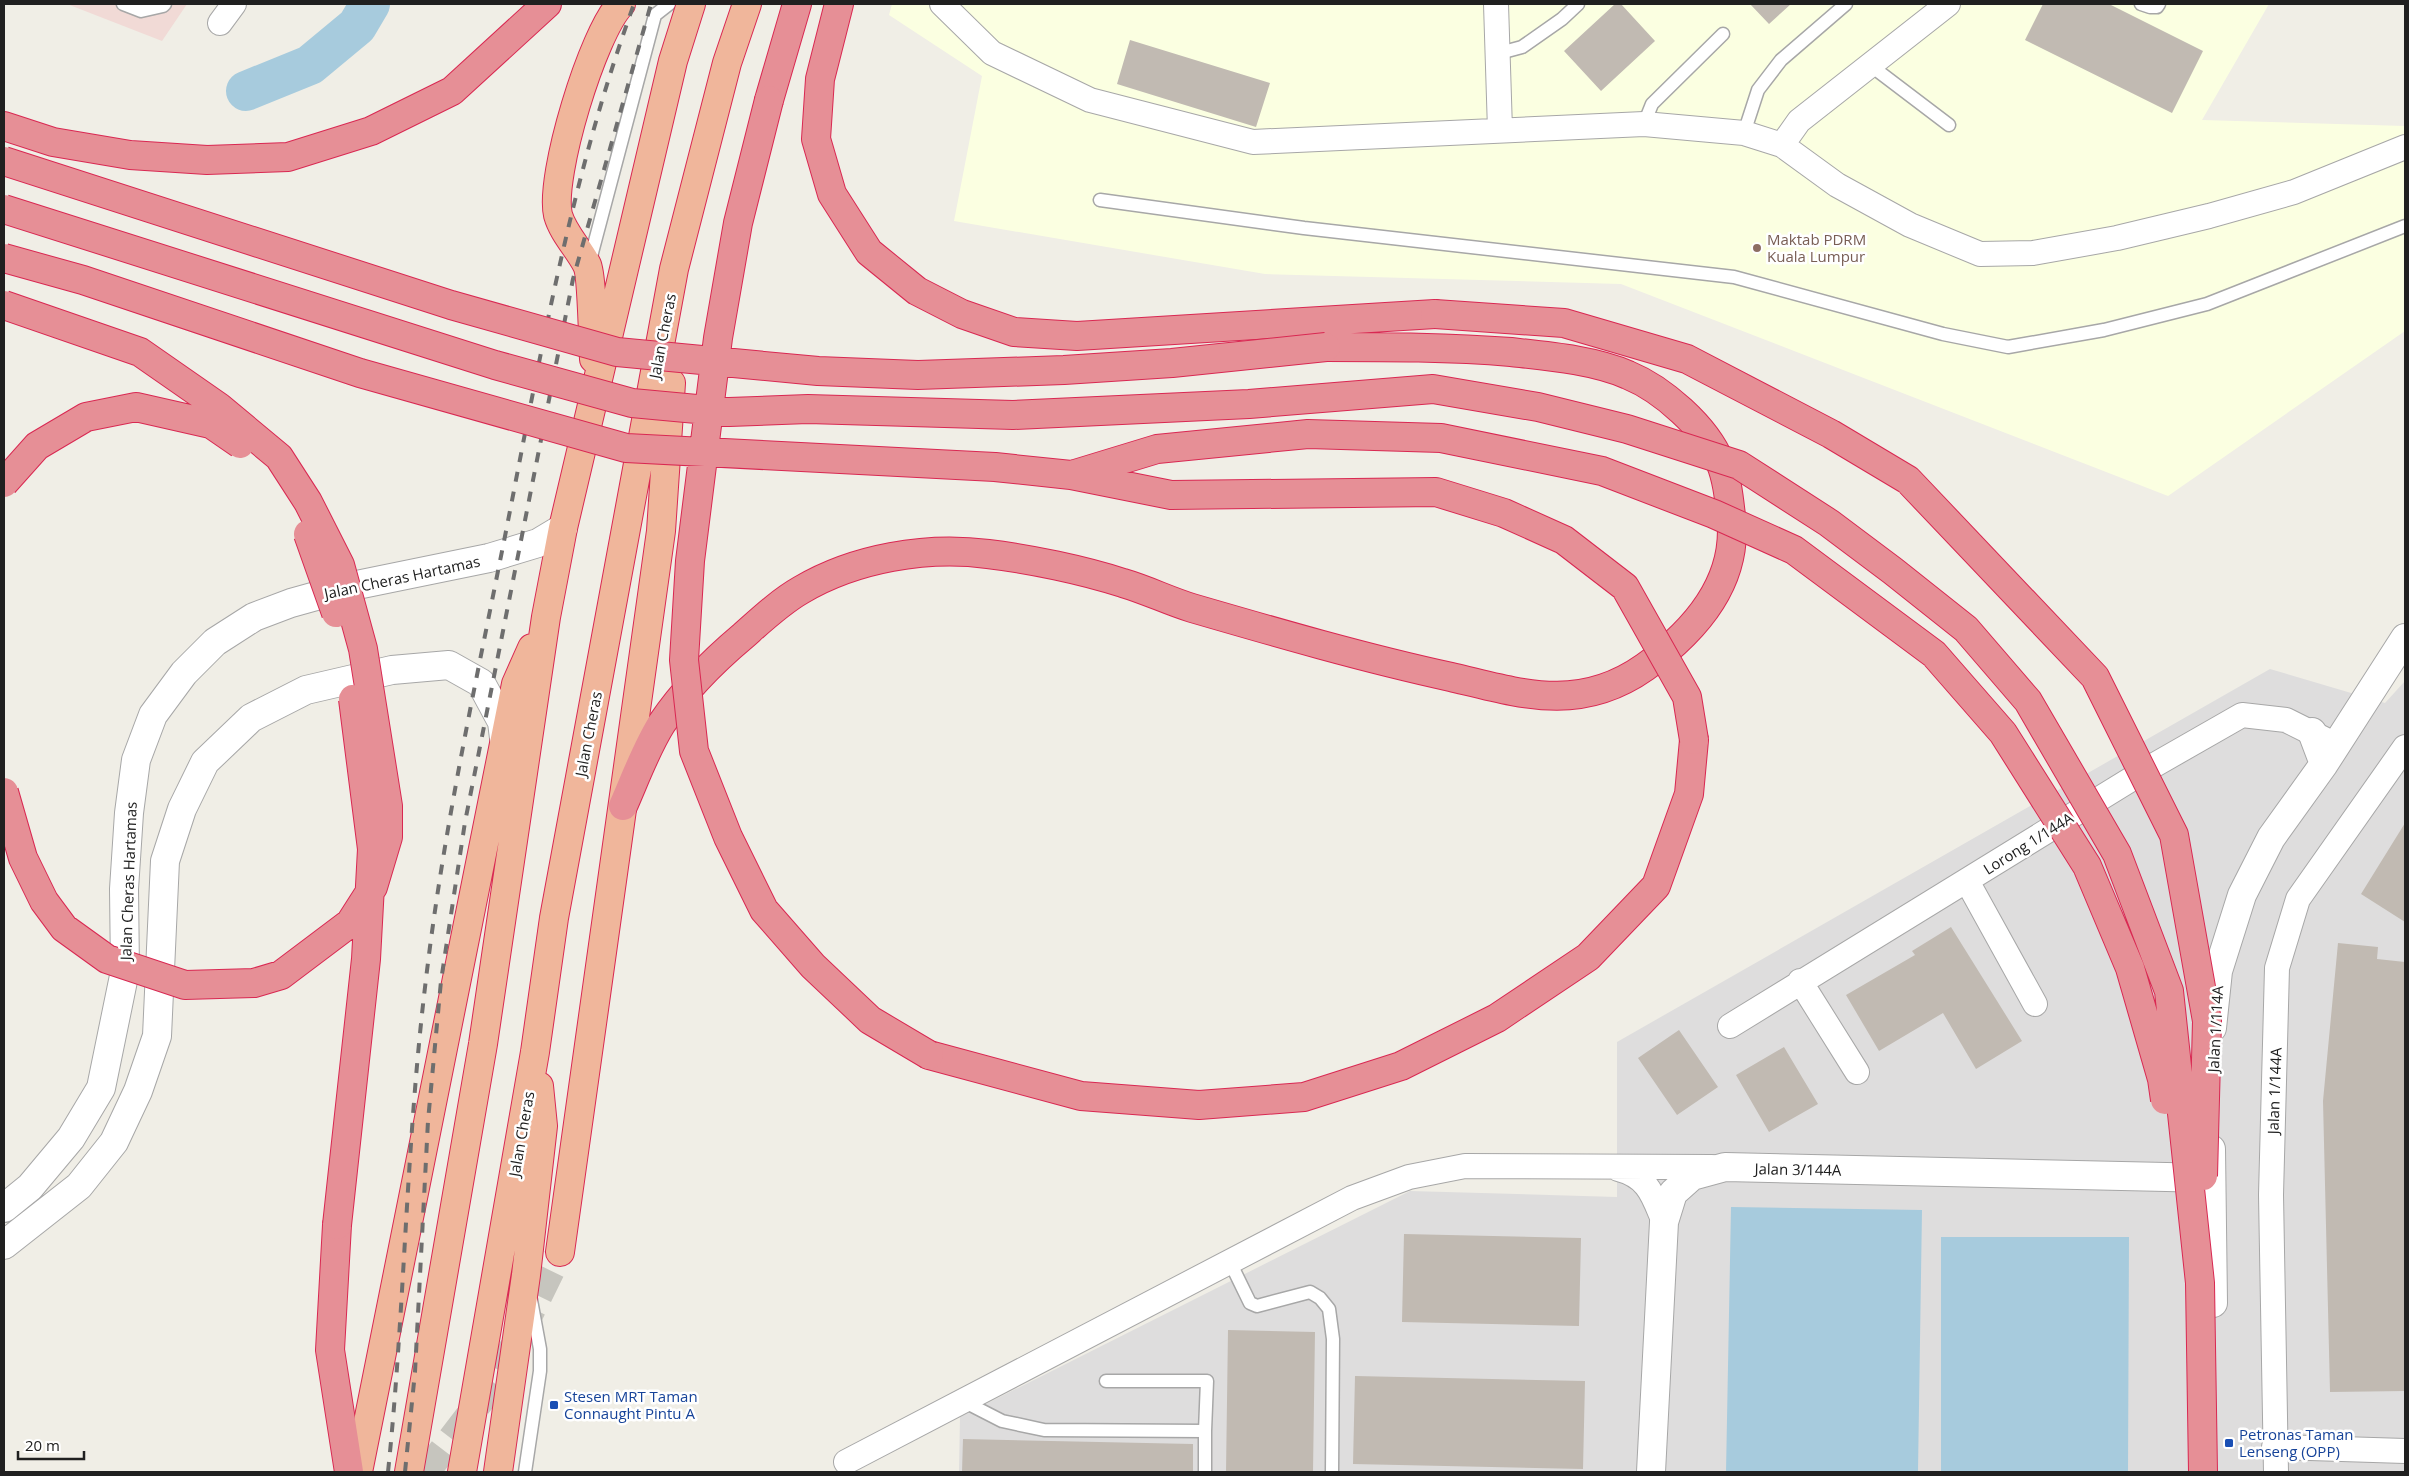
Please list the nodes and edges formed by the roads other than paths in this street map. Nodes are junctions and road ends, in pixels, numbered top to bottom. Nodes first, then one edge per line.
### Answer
1 (123, 4) edge
2 (165, 4) edge
3 (234, 4) edge
4 (547, 4) edge
5 (615, 4) edge
6 (622, 4) edge
7 (669, 4) edge
8 (691, 4) edge
9 (747, 4) edge
10 (797, 4) edge
11 (839, 4) edge
12 (942, 4) edge
13 (1496, 4) edge
14 (1578, 4) edge
15 (1846, 4) edge
16 (1948, 4) edge
17 (2140, 4) edge
18 (2159, 4) edge
19 (220, 23) dead end
20 (1723, 34) dead end
21 (601, 37) junction
22 (1496, 54) junction
23 (1870, 64) junction
24 (1644, 124) junction
25 (1949, 125) dead end
26 (4, 126) edge
27 (1500, 130) junction
28 (1744, 134) junction
29 (1782, 145) junction
30 (2405, 147) edge
31 (4, 161) edge
32 (1100, 200) dead end
33 (4, 210) edge
34 (2405, 226) edge
35 (4, 258) edge
36 (588, 266) junction
37 (674, 269) junction
38 (4, 305) edge
39 (596, 393) junction
40 (1071, 475) junction
41 (4, 483) edge
42 (563, 528) junction
43 (546, 618) junction
44 (2405, 638) edge
45 (2312, 732) joint
46 (505, 746) junction
47 (2405, 747) edge
48 (2330, 755) junction
49 (4, 792) edge
50 (622, 806) junction
51 (1967, 881) junction
52 (1800, 981) junction
53 (2035, 1004) dead end
54 (1730, 1026) dead end
55 (536, 1052) junction
56 (1857, 1072) dead end
57 (1724, 1167) junction
58 (1614, 1168) junction
59 (2211, 1178) junction
60 (4, 1208) edge
61 (1664, 1222) junction
62 (4, 1245) edge
63 (560, 1252) tunnel mouth
64 (1230, 1262) junction
65 (526, 1275) junction
66 (2200, 1283) junction
67 (1106, 1381) dead end
68 (963, 1401) junction
69 (1205, 1431) junction
70 (2274, 1447) junction
71 (2405, 1451) edge
72 (846, 1462) dead end
73 (349, 1472) edge
74 (358, 1472) edge
75 (409, 1472) edge
76 (462, 1472) edge
77 (498, 1472) edge
78 (525, 1472) edge
79 (1205, 1472) edge
80 (1332, 1472) edge
81 (1650, 1472) edge
82 (2197, 1472) edge
83 (2203, 1472) edge
84 (2214, 1472) edge
85 (2276, 1472) edge

1 - 2 lane
3 - 19 street
4 - 26 highway
5 - 21 street
6 - 21 highway
7 - 36 lane
8 - 39 highway
9 - 37 highway, Jalan Cheras
10 - 40 highway, bridge
11 - 66 highway, bridge
12 - 27 street
13 - 22 street
14 - 22 lane
15 - 28 lane
16 - 23 street
17 - 18 lane
20 - 24 lane
21 - 36 highway
22 - 27 street
23 - 25 lane
23 - 29 street
24 - 27 street
24 - 28 street
28 - 29 street
29 - 30 street
31 - 50 highway, bridge
32 - 34 lane
33 - 66 highway, bridge
35 - 40 highway, bridge
36 - 39 highway
37 - 50 highway
37 - 55 highway, Jalan Cheras
38 - 49 highway, bridge
39 - 42 highway
40 - 82 highway, bridge
41 - 73 highway, bridge
42 - 43 highway
42 - 60 street, Jalan Cheras Hartamas
43 - 46 highway
43 - 75 highway
44 - 48 street, Jalan 1/114A
45 - 48 street
45 - 51 street, Lorong 1/144A
46 - 62 street
46 - 74 highway
47 - 70 street, Jalan 1/144A
48 - 59 street, Jalan 1/114A
50 - 63 highway
51 - 52 street, Lorong 1/144A
51 - 53 street
52 - 54 street, Lorong 1/144A
52 - 56 street
55 - 65 highway
55 - 76 highway, Jalan Cheras
57 - 58 street
57 - 59 street, Jalan 3/144A
57 - 61 street, Jalan 3/144A
58 - 61 street
58 - 64 street
59 - 84 street, Jalan 1/114A
61 - 81 street, Jalan 3/144A
64 - 68 street
64 - 80 lane
65 - 77 highway
65 - 78 lane
66 - 83 highway, bridge
67 - 69 lane
68 - 69 lane
68 - 72 street
69 - 79 lane
70 - 71 street
70 - 85 street, Jalan 1/144A

